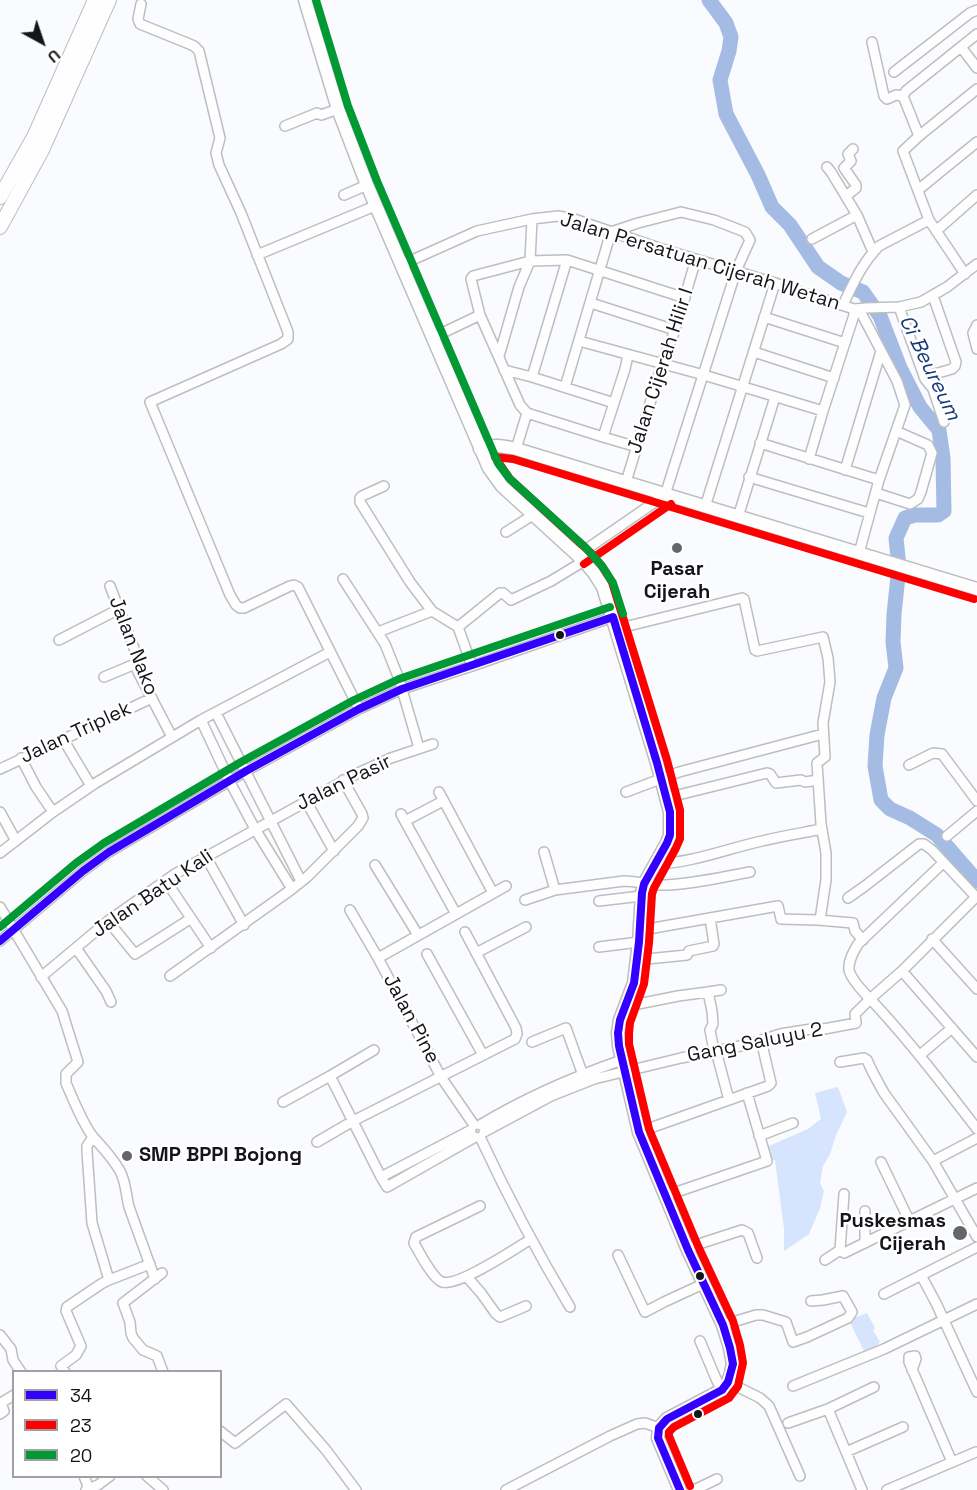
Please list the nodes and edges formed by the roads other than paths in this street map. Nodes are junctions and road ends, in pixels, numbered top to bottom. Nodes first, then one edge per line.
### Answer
1 (95, 0) edge
2 (109, 0) edge
3 (305, 0) edge
4 (141, 4) dead end
5 (977, 10) edge
6 (977, 34) edge
7 (872, 42) dead end
8 (961, 47) junction
9 (977, 68) edge
10 (894, 72) dead end
11 (977, 89) edge
12 (903, 96) junction
13 (338, 109) junction
14 (285, 126) dead end
15 (919, 136) junction
16 (977, 142) edge
17 (853, 149) dead end
18 (827, 167) dead end
19 (367, 185) junction
20 (918, 190) junction
21 (344, 195) dead end
22 (977, 195) edge
23 (846, 196) junction
24 (0, 197) edge
25 (375, 206) junction
26 (857, 215) junction
27 (532, 219) junction
28 (929, 220) junction
29 (0, 227) edge
30 (936, 231) junction
31 (611, 232) junction
32 (812, 239) dead end
33 (873, 252) junction
34 (257, 255) junction
35 (696, 259) junction
36 (567, 260) junction
37 (530, 261) junction
38 (401, 265) junction
39 (976, 267) edge
40 (599, 270) junction
41 (736, 271) junction
42 (965, 274) junction
43 (775, 282) junction
44 (933, 296) junction
45 (685, 298) junction
46 (591, 303) junction
47 (843, 305) junction
48 (899, 307) junction
49 (860, 309) junction
50 (480, 315) junction
51 (764, 317) junction
52 (977, 325) edge
53 (675, 330) junction
54 (432, 338) junction
55 (579, 341) junction
56 (845, 343) junction
57 (977, 349) edge
58 (881, 351) junction
59 (754, 352) junction
60 (628, 355) junction
61 (499, 356) junction
62 (662, 364) junction
63 (504, 370) junction
64 (704, 375) junction
65 (532, 376) junction
66 (834, 378) junction
67 (925, 379) junction
68 (565, 387) junction
69 (743, 388) junction
70 (775, 397) junction
71 (614, 403) junction
72 (823, 411) junction
73 (527, 413) junction
74 (944, 422) dead end
75 (896, 431) junction
76 (603, 437) junction
77 (760, 443) junction
78 (637, 447) junction
79 (480, 449) junction
80 (516, 449) junction
81 (809, 459) junction
82 (845, 470) junction
83 (749, 477) junction
84 (879, 480) junction
85 (626, 482) junction
86 (384, 486) dead end
87 (876, 493) junction
88 (665, 495) junction
89 (705, 507) junction
90 (869, 513) junction
91 (533, 515) junction
92 (738, 517) junction
93 (506, 532) dead end
94 (859, 553) junction
95 (581, 558) junction
96 (343, 579) dead end
97 (110, 586) dead end
98 (977, 589) edge
99 (119, 609) junction
100 (432, 611) junction
101 (613, 617) junction
102 (458, 627) junction
103 (616, 629) junction
104 (378, 632) junction
105 (58, 640) dead end
106 (330, 652) junction
107 (135, 664) junction
108 (472, 666) junction
109 (104, 677) dead end
110 (402, 689) junction
111 (152, 698) junction
112 (359, 710) junction
113 (216, 713) junction
114 (201, 720) junction
115 (823, 734) junction
116 (172, 737) junction
117 (63, 739) junction
118 (433, 744) dead end
119 (418, 748) junction
120 (21, 758) junction
121 (909, 765) dead end
122 (0, 769) edge
123 (246, 771) junction
124 (343, 780) junction
125 (661, 780) junction
126 (818, 780) junction
127 (230, 782) junction
128 (91, 786) junction
129 (626, 792) dead end
130 (666, 798) junction
131 (306, 801) junction
132 (977, 801) edge
133 (977, 811) edge
134 (0, 812) edge
135 (53, 812) junction
136 (271, 820) junction
137 (255, 829) junction
138 (822, 829) junction
139 (947, 836) dead end
140 (16, 841) junction
141 (334, 850) junction
142 (544, 852) dead end
143 (0, 853) edge
144 (206, 857) junction
145 (943, 862) junction
146 (656, 864) junction
147 (375, 865) dead end
148 (750, 872) dead end
149 (165, 881) junction
150 (301, 881) junction
151 (506, 886) dead end
152 (292, 889) junction
153 (555, 890) junction
154 (643, 890) junction
155 (493, 894) junction
156 (848, 898) dead end
157 (976, 898) edge
158 (525, 900) dead end
159 (598, 901) dead end
160 (0, 908) edge
161 (350, 910) dead end
162 (456, 914) junction
163 (710, 918) junction
164 (190, 919) junction
165 (820, 920) junction
166 (108, 921) junction
167 (243, 925) junction
168 (526, 927) dead end
169 (13, 929) junction
170 (640, 929) junction
171 (465, 932) dead end
172 (418, 935) junction
173 (933, 939) junction
174 (863, 940) junction
175 (0, 941) edge
176 (639, 942) junction
177 (599, 947) dead end
178 (76, 948) junction
179 (211, 948) junction
180 (476, 953) junction
181 (428, 954) dead end
182 (378, 958) junction
183 (638, 960) junction
184 (902, 971) junction
185 (170, 976) dead end
186 (41, 977) junction
187 (977, 989) edge
188 (722, 990) dead end
189 (708, 992) junction
190 (870, 999) junction
191 (627, 1000) junction
192 (111, 1002) dead end
193 (952, 1028) junction
194 (761, 1040) junction
195 (532, 1042) dead end
196 (374, 1050) dead end
197 (715, 1051) junction
198 (483, 1055) junction
199 (920, 1055) junction
200 (977, 1057) edge
201 (840, 1062) dead end
202 (624, 1066) junction
203 (330, 1076) junction
204 (441, 1077) junction
205 (584, 1078) junction
206 (747, 1093) junction
207 (729, 1100) junction
208 (283, 1102) dead end
209 (353, 1121) junction
210 (793, 1123) dead end
211 (977, 1129) edge
212 (477, 1131) junction
213 (639, 1132) junction
214 (759, 1136) junction
215 (93, 1137) junction
216 (977, 1138) edge
217 (317, 1142) dead end
218 (933, 1161) junction
219 (880, 1162) dead end
220 (977, 1188) edge
221 (844, 1194) dead end
222 (666, 1196) junction
223 (954, 1200) junction
224 (480, 1206) dead end
225 (864, 1211) dead end
226 (909, 1220) junction
227 (977, 1237) edge
228 (531, 1239) junction
229 (865, 1243) junction
230 (977, 1247) edge
231 (688, 1250) junction
232 (840, 1250) junction
233 (618, 1255) dead end
234 (757, 1258) dead end
235 (825, 1260) dead end
236 (150, 1264) junction
237 (921, 1275) junction
238 (466, 1277) junction
239 (110, 1280) junction
240 (704, 1284) junction
241 (884, 1294) dead end
242 (811, 1301) dead end
243 (526, 1306) dead end
244 (975, 1306) edge
245 (570, 1307) dead end
246 (977, 1317) edge
247 (944, 1321) junction
248 (723, 1324) junction
249 (0, 1335) edge
250 (700, 1341) dead end
251 (63, 1369) edge
252 (20, 1370) edge
253 (163, 1370) edge
254 (912, 1370) dead end
255 (725, 1386) junction
256 (793, 1386) dead end
257 (874, 1387) dead end
258 (977, 1392) edge
259 (12, 1396) edge
260 (828, 1409) junction
261 (0, 1414) edge
262 (788, 1423) dead end
263 (903, 1427) dead end
264 (659, 1428) junction
265 (222, 1433) edge
266 (846, 1452) junction
267 (976, 1452) edge
268 (952, 1462) junction
269 (800, 1476) dead end
270 (107, 1478) edge
271 (149, 1478) edge
272 (717, 1479) dead end
273 (92, 1489) edge
274 (163, 1490) edge
275 (356, 1490) edge
276 (506, 1490) edge
277 (680, 1490) edge
278 (694, 1490) edge
279 (862, 1490) edge
280 (887, 1490) edge

1 - 24 highway
2 - 29 highway
3 - 13 main road
4 - 34 street
5 - 10 street
6 - 8 street
7 - 12 street
8 - 9 street
8 - 12 street
11 - 15 street
12 - 15 street
13 - 14 street
13 - 19 main road
15 - 20 street
16 - 20 street
17 - 23 street
18 - 23 street
19 - 21 street
19 - 25 main road
20 - 28 street
22 - 30 street
23 - 26 street
25 - 34 street
25 - 38 main road
26 - 32 street
26 - 33 street
27 - 31 street, Jalan Persatuan Cijerah Wetan
27 - 37 street
27 - 38 street, Jalan Persatuan Cijerah Wetan
28 - 30 street
28 - 33 street
30 - 42 street
31 - 35 street, Jalan Persatuan Cijerah Wetan
31 - 40 street
31 - 41 street
33 - 47 street
34 - 106 street
35 - 41 street, Jalan Persatuan Cijerah Wetan
35 - 45 street, Jalan Cijerah Hilir I
36 - 37 street
36 - 40 street
36 - 65 street
37 - 50 street
37 - 61 street
38 - 54 main road
39 - 42 street, Jalan Persatuan Cijerah Wetan
40 - 45 street
40 - 46 street
41 - 43 street, Jalan Persatuan Cijerah Wetan
41 - 64 street
42 - 44 street, Jalan Persatuan Cijerah Wetan
43 - 47 street, Jalan Persatuan Cijerah Wetan
43 - 51 street
44 - 48 street, Jalan Persatuan Cijerah Wetan
44 - 67 street
45 - 53 street, Jalan Cijerah Hilir I
46 - 53 street
46 - 55 street
47 - 49 street, Jalan Persatuan Cijerah Wetan
48 - 49 street, Jalan Persatuan Cijerah Wetan
48 - 67 street
49 - 56 street
49 - 58 street
50 - 54 street
50 - 61 street
51 - 56 street
51 - 59 street
52 - 57 street
53 - 62 street, Jalan Cijerah Hilir I
54 - 79 main road
55 - 60 street
55 - 68 street
56 - 66 street
58 - 75 street
58 - 82 street
59 - 66 street
59 - 69 street
60 - 62 street
60 - 71 street
61 - 63 street
62 - 64 street
62 - 78 street, Jalan Cijerah Hilir I
63 - 65 street
63 - 73 street
64 - 69 street
64 - 88 street
65 - 68 street
66 - 72 street
67 - 74 street
68 - 71 street
69 - 70 street
69 - 89 street
70 - 72 street
70 - 77 street
71 - 76 street
72 - 81 street
73 - 76 street
73 - 80 street
75 - 84 street
75 - 87 street
76 - 78 street
77 - 81 street
77 - 83 street
78 - 85 street, Jalan Cijerah Hilir I
79 - 80 main road
79 - 91 main road
80 - 85 main road
81 - 82 street
82 - 84 street
83 - 90 street
83 - 92 street
84 - 87 street
85 - 88 main road
86 - 100 street
87 - 90 street
88 - 89 main road
88 - 95 street
89 - 92 main road
90 - 94 street
91 - 93 street
91 - 95 main road
92 - 94 main road
94 - 98 main road
95 - 101 main road
95 - 102 street
96 - 104 street
97 - 99 street, Jalan Nako
99 - 105 street
99 - 107 street, Jalan Nako
100 - 102 street
100 - 104 street
101 - 103 main road
101 - 108 street
102 - 108 street
103 - 115 street
103 - 125 main road
104 - 110 street
106 - 112 street
106 - 113 street
107 - 109 street
107 - 111 street, Jalan Nako
108 - 110 street
110 - 112 street
110 - 119 street
111 - 116 street, Jalan Nako
111 - 117 street, Jalan Triplek
112 - 123 street
113 - 114 street
113 - 123 street
114 - 116 street
114 - 127 street
115 - 125 street
115 - 126 street
116 - 128 street
117 - 120 street, Jalan Triplek
117 - 128 street
118 - 119 street, Jalan Pasir
119 - 124 street, Jalan Pasir
120 - 122 street, Jalan Triplek
120 - 135 street
121 - 132 street
123 - 127 street
123 - 136 street
124 - 131 street, Jalan Pasir
124 - 141 street
125 - 129 street
125 - 130 main road
126 - 130 street
126 - 138 street
127 - 137 street
127 - 169 street
128 - 135 street
130 - 146 main road
131 - 136 street, Jalan Pasir
131 - 141 street
133 - 139 street
134 - 140 street
135 - 140 street
136 - 137 street, Jalan Batu Kali
136 - 150 street
137 - 144 street, Jalan Batu Kali
137 - 152 street
138 - 146 street
138 - 165 street
140 - 143 street
141 - 150 street
142 - 153 street
144 - 149 street, Jalan Batu Kali
144 - 167 street
145 - 156 street
145 - 157 street
145 - 174 street
146 - 154 main road
147 - 172 street
148 - 154 street
149 - 164 street
149 - 166 street, Jalan Batu Kali
150 - 152 street
151 - 155 street
152 - 167 street
153 - 154 street
153 - 158 street
154 - 159 street
154 - 170 main road
155 - 162 street
155 - 162 street
157 - 173 street
160 - 169 street
161 - 182 street, Jalan Pine
162 - 172 street
163 - 165 street
163 - 170 street
163 - 183 street
164 - 166 street
164 - 179 street
165 - 174 street
166 - 178 street, Jalan Batu Kali
167 - 179 street
168 - 180 street
169 - 175 street
169 - 186 street
170 - 176 main road
171 - 180 street
172 - 182 street
173 - 184 street
173 - 187 street
174 - 190 street
176 - 177 street
176 - 183 main road
178 - 186 street, Jalan Batu Kali
178 - 192 street
179 - 185 street
180 - 198 street
181 - 198 street
182 - 204 street, Jalan Pine
183 - 191 main road
184 - 190 street
184 - 193 street
186 - 215 street
188 - 189 street
189 - 191 street
189 - 197 street
190 - 194 street, Gang Saluyu 2
190 - 199 street
191 - 202 main road
193 - 199 street
193 - 200 street
194 - 197 street, Gang Saluyu 2
194 - 206 street
195 - 205 street
196 - 203 street
197 - 202 street, Gang Saluyu 2
197 - 207 street
198 - 204 street
199 - 211 street
201 - 218 street
202 - 205 street, Gang Saluyu 2
202 - 213 main road
203 - 208 street
203 - 209 street
204 - 209 street
204 - 212 street, Jalan Pine
205 - 212 street, Gang Saluyu 2
206 - 207 street
206 - 214 street
207 - 213 street
209 - 212 street, Gang Saluyu 2
209 - 217 street
210 - 214 street
212 - 228 street, Jalan Pine
213 - 222 main road
214 - 222 street
215 - 236 street
215 - 239 street
216 - 218 street
218 - 223 street
219 - 226 street
220 - 223 street
221 - 232 street
222 - 231 main road
223 - 226 street
223 - 227 street
224 - 238 street
225 - 229 street
226 - 229 street
228 - 238 street
228 - 245 street, Jalan Pine
229 - 232 street
230 - 237 street
231 - 234 street
231 - 240 main road
232 - 235 street
233 - 240 street
236 - 239 street
236 - 253 street
237 - 241 street
237 - 247 street
238 - 243 street
239 - 251 street
240 - 248 main road
242 - 248 street
244 - 246 street
244 - 247 street
247 - 256 street
247 - 258 street
248 - 255 main road
249 - 252 street
250 - 255 street
254 - 268 street
255 - 264 main road
255 - 269 street
257 - 260 street
259 - 261 street
260 - 262 street
260 - 266 street
263 - 266 street
264 - 276 street
264 - 277 main road
265 - 275 street
266 - 279 street
267 - 268 street
268 - 280 street
270 - 273 street
271 - 274 street
272 - 278 street

